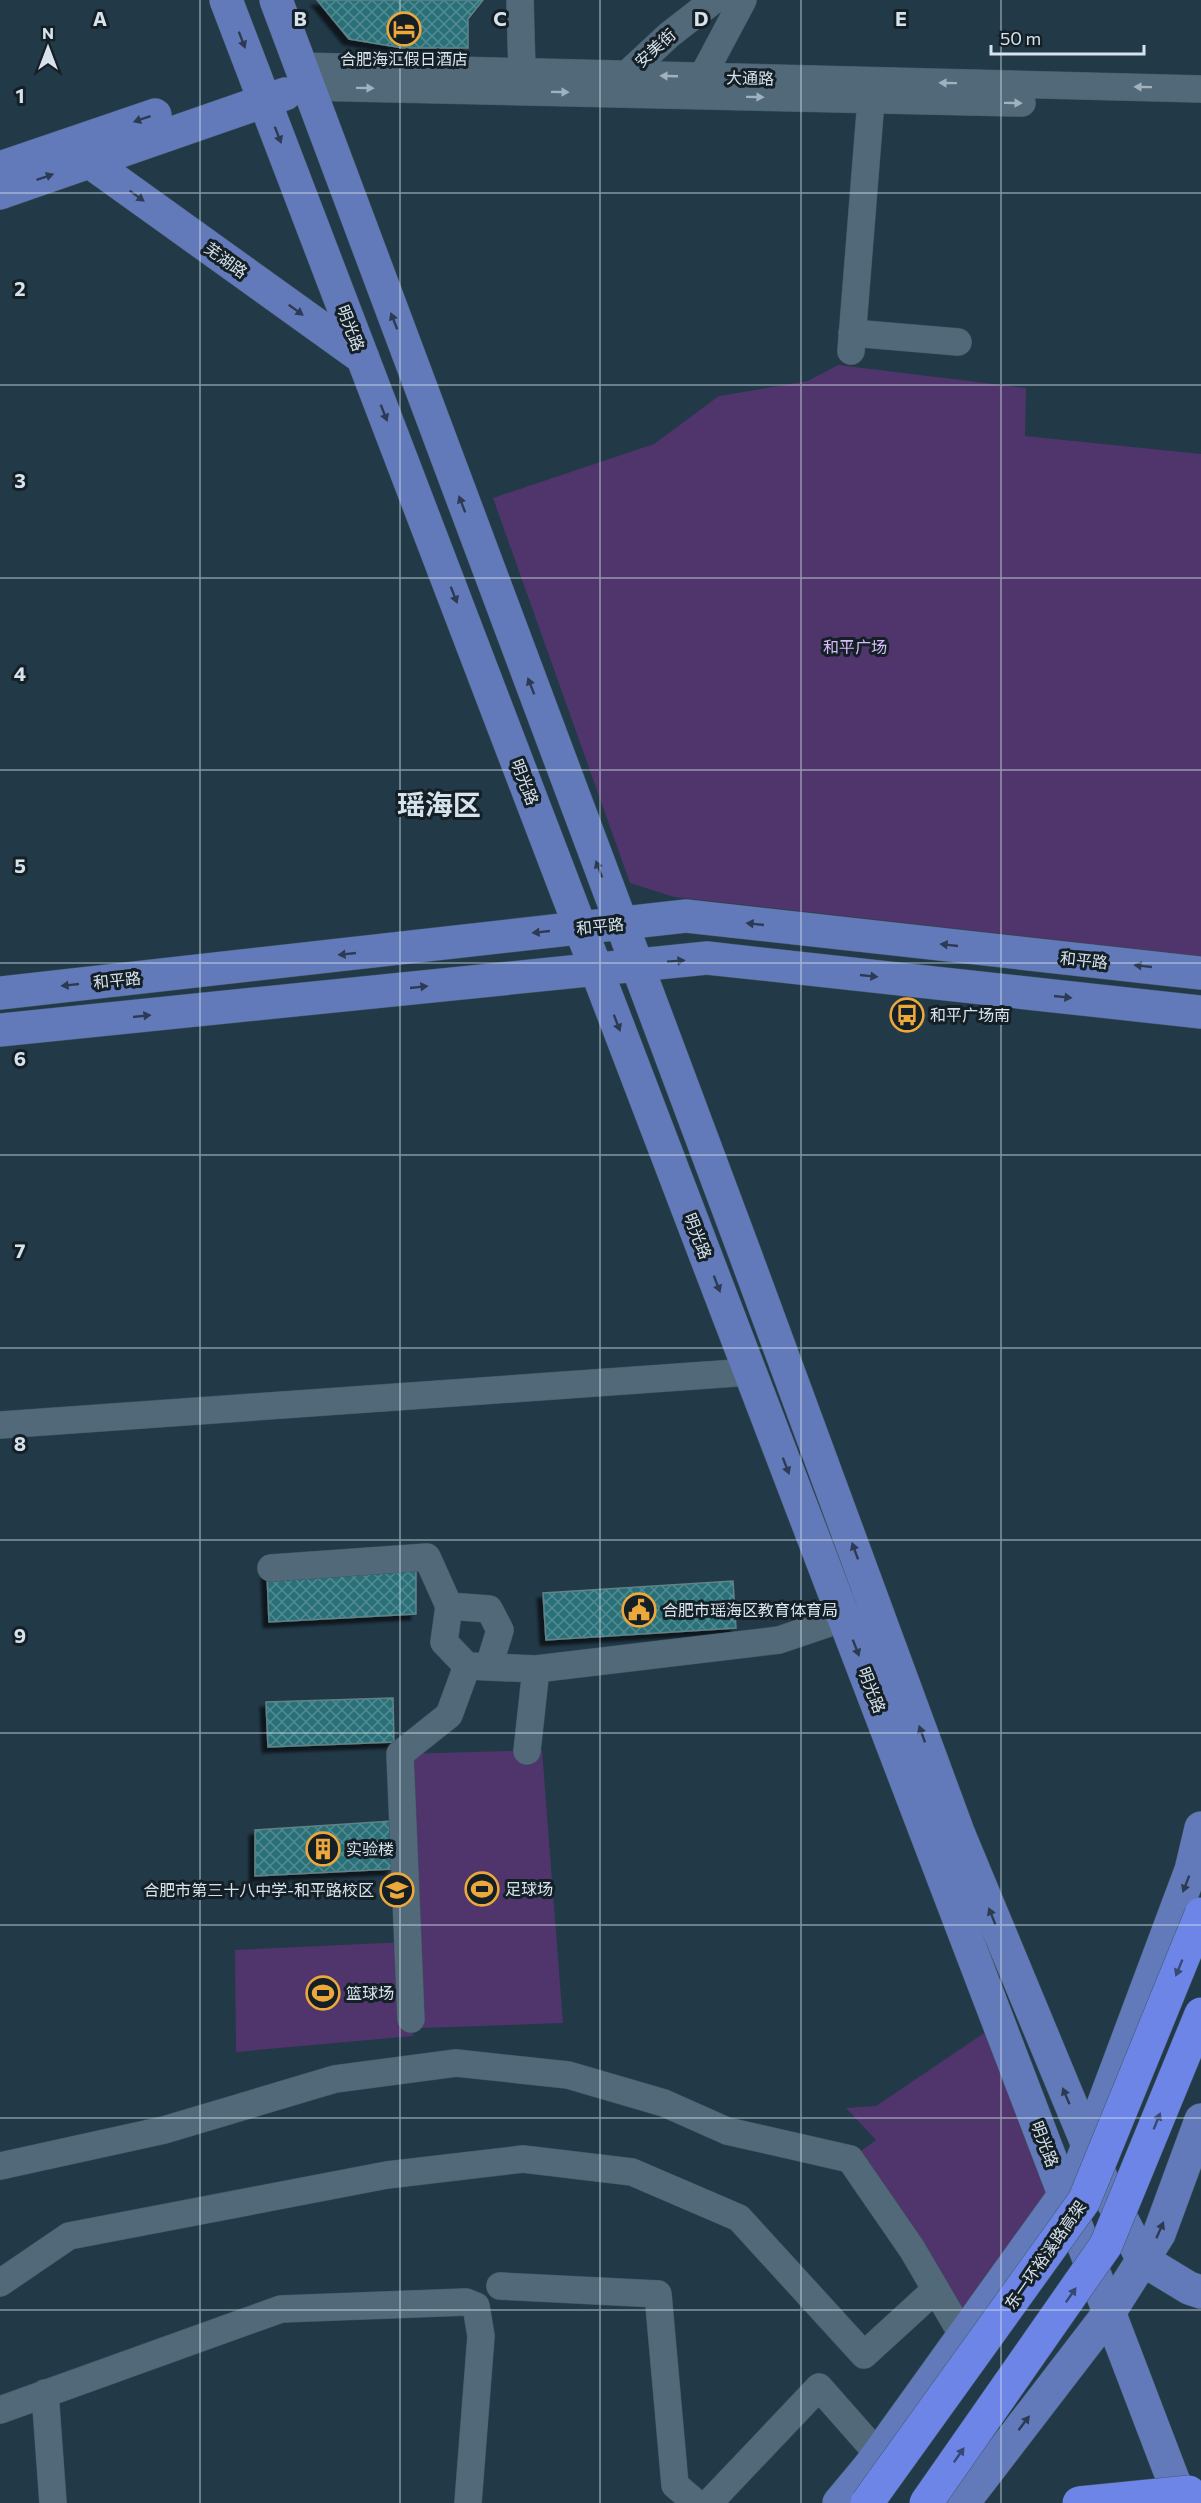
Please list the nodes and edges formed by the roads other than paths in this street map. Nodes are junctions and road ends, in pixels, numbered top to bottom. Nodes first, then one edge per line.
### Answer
1 (226, 0) edge
2 (276, 0) edge
3 (520, 0) edge
4 (714, 0) edge
5 (743, 0) edge
6 (522, 72) junction
7 (626, 75) junction
8 (303, 76) junction
9 (702, 77) junction
10 (1201, 89) edge
11 (261, 91) junction
12 (871, 100) junction
13 (1201, 107) edge
14 (90, 162) junction
15 (0, 168) edge
16 (0, 193) edge
17 (958, 342) dead end
18 (363, 358) junction
19 (620, 924) junction
20 (581, 928) junction
21 (635, 964) junction
22 (596, 969) junction
23 (1201, 973) edge
24 (0, 993) edge
25 (1201, 1012) edge
26 (0, 1030) edge
27 (750, 1372) junction
28 (0, 1425) edge
29 (271, 1568) dead end
30 (449, 1606) junction
31 (844, 1618) junction
32 (478, 1666) junction
33 (537, 1669) junction
34 (527, 1751) dead end
35 (1201, 1828) edge
36 (1201, 1914) edge
37 (1201, 2014) edge
38 (411, 2019) dead end
39 (1201, 2120) edge
40 (1087, 2147) junction
41 (0, 2166) edge
42 (1064, 2194) junction
43 (1143, 2260) junction
44 (0, 2283) edge
45 (500, 2286) dead end
46 (935, 2290) junction
47 (1201, 2292) edge
48 (1109, 2313) junction
49 (963, 2336) junction
50 (45, 2393) junction
51 (0, 2410) edge
52 (878, 2454) junction
53 (1180, 2489) edge
54 (53, 2503) edge
55 (468, 2503) edge
56 (696, 2503) edge
57 (709, 2503) edge
58 (839, 2503) edge
59 (867, 2503) edge
60 (926, 2503) edge
61 (963, 2503) edge
62 (1079, 2503) edge

1 -> 11 main road, 明光路
2 - 8 main road, 明光路
3 - 6 street
4 - 7 street, 安美街
5 - 9 street
6 - 7 street, 大通路
6 - 8 street, 大通路
9 -> 7 street, 大通路
8 - 11 main road
8 -> 12 street, 大通路
19 -> 8 main road, 明光路
10 -> 9 street, 大通路
11 - 14 main road
11 -> 15 main road
11 -> 18 main road, 明光路
12 -> 13 street, 大通路
12 - 17 street
16 -> 14 main road
14 -> 18 main road, 芜湖路
18 -> 20 main road, 明光路
19 - 20 main road, 和平路
19 - 21 main road, 明光路
23 -> 19 main road, 和平路
20 - 22 main road, 明光路
20 -> 24 main road, 和平路
21 - 22 main road
21 -> 25 main road
40 -> 21 main road, 明光路
26 -> 22 main road
22 -> 27 main road, 明光路
27 - 28 street
27 -> 31 main road, 明光路
29 - 30 street
30 - 32 street
30 - 32 street
31 - 33 street
31 -> 42 main road, 明光路
32 - 33 street
32 - 38 street
33 - 34 street
35 -> 40 main road
36 -> 59 highway, 东一环裕溪路高架, bridge
60 -> 37 highway, bridge
43 -> 39 main road
40 - 42 main road
40 - 43 main road, 明光路
41 - 46 street
42 - 48 main road, 明光路
42 - 49 main road
43 - 47 main road
43 - 48 main road
44 - 46 street
45 - 56 street
46 - 49 street
48 - 53 main road, 明光路
61 -> 48 main road
49 - 52 main road
50 - 51 street
50 - 54 street
50 - 55 street
52 - 57 street
52 - 58 main road
53 - 62 highway, bridge

